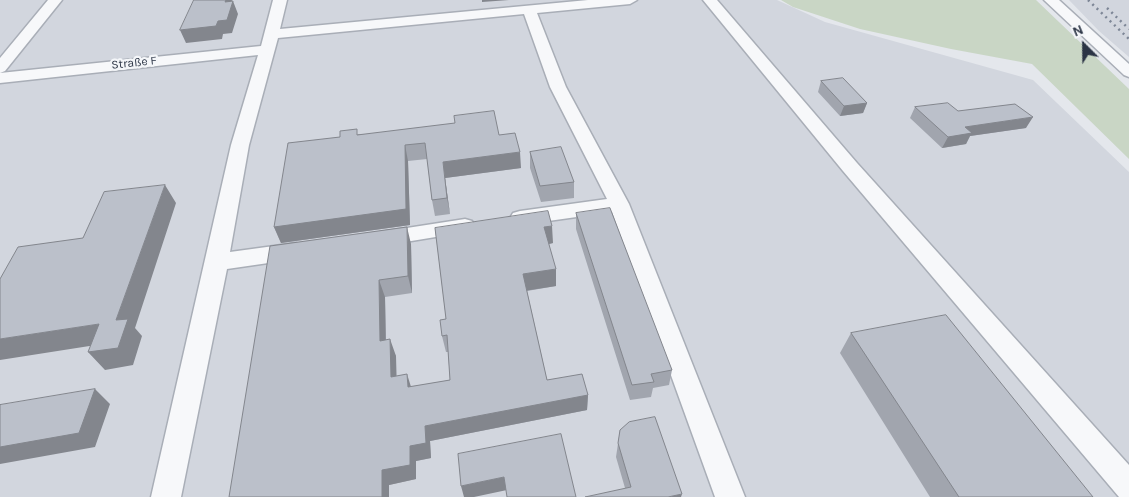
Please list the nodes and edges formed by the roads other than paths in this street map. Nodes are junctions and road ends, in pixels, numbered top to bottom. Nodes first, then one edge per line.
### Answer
1 (55, 0) edge
2 (280, 0) edge
3 (630, 0) edge
4 (710, 0) edge
5 (1051, 0) edge
6 (529, 10) junction
7 (270, 42) junction
8 (0, 68) edge
9 (1129, 72) edge
10 (0, 78) edge
11 (619, 204) junction
12 (363, 241) edge
13 (314, 248) edge
14 (217, 262) junction
15 (1129, 487) edge
16 (166, 497) edge
17 (730, 497) edge

1 - 8 street
2 - 7 street
3 - 6 street, Straße F
4 - 15 street
5 - 9 street
6 - 7 street, Straße F
6 - 11 street
7 - 10 street, Straße F
7 - 14 street
11 - 12 street
11 - 17 street
13 - 14 street
14 - 16 street

